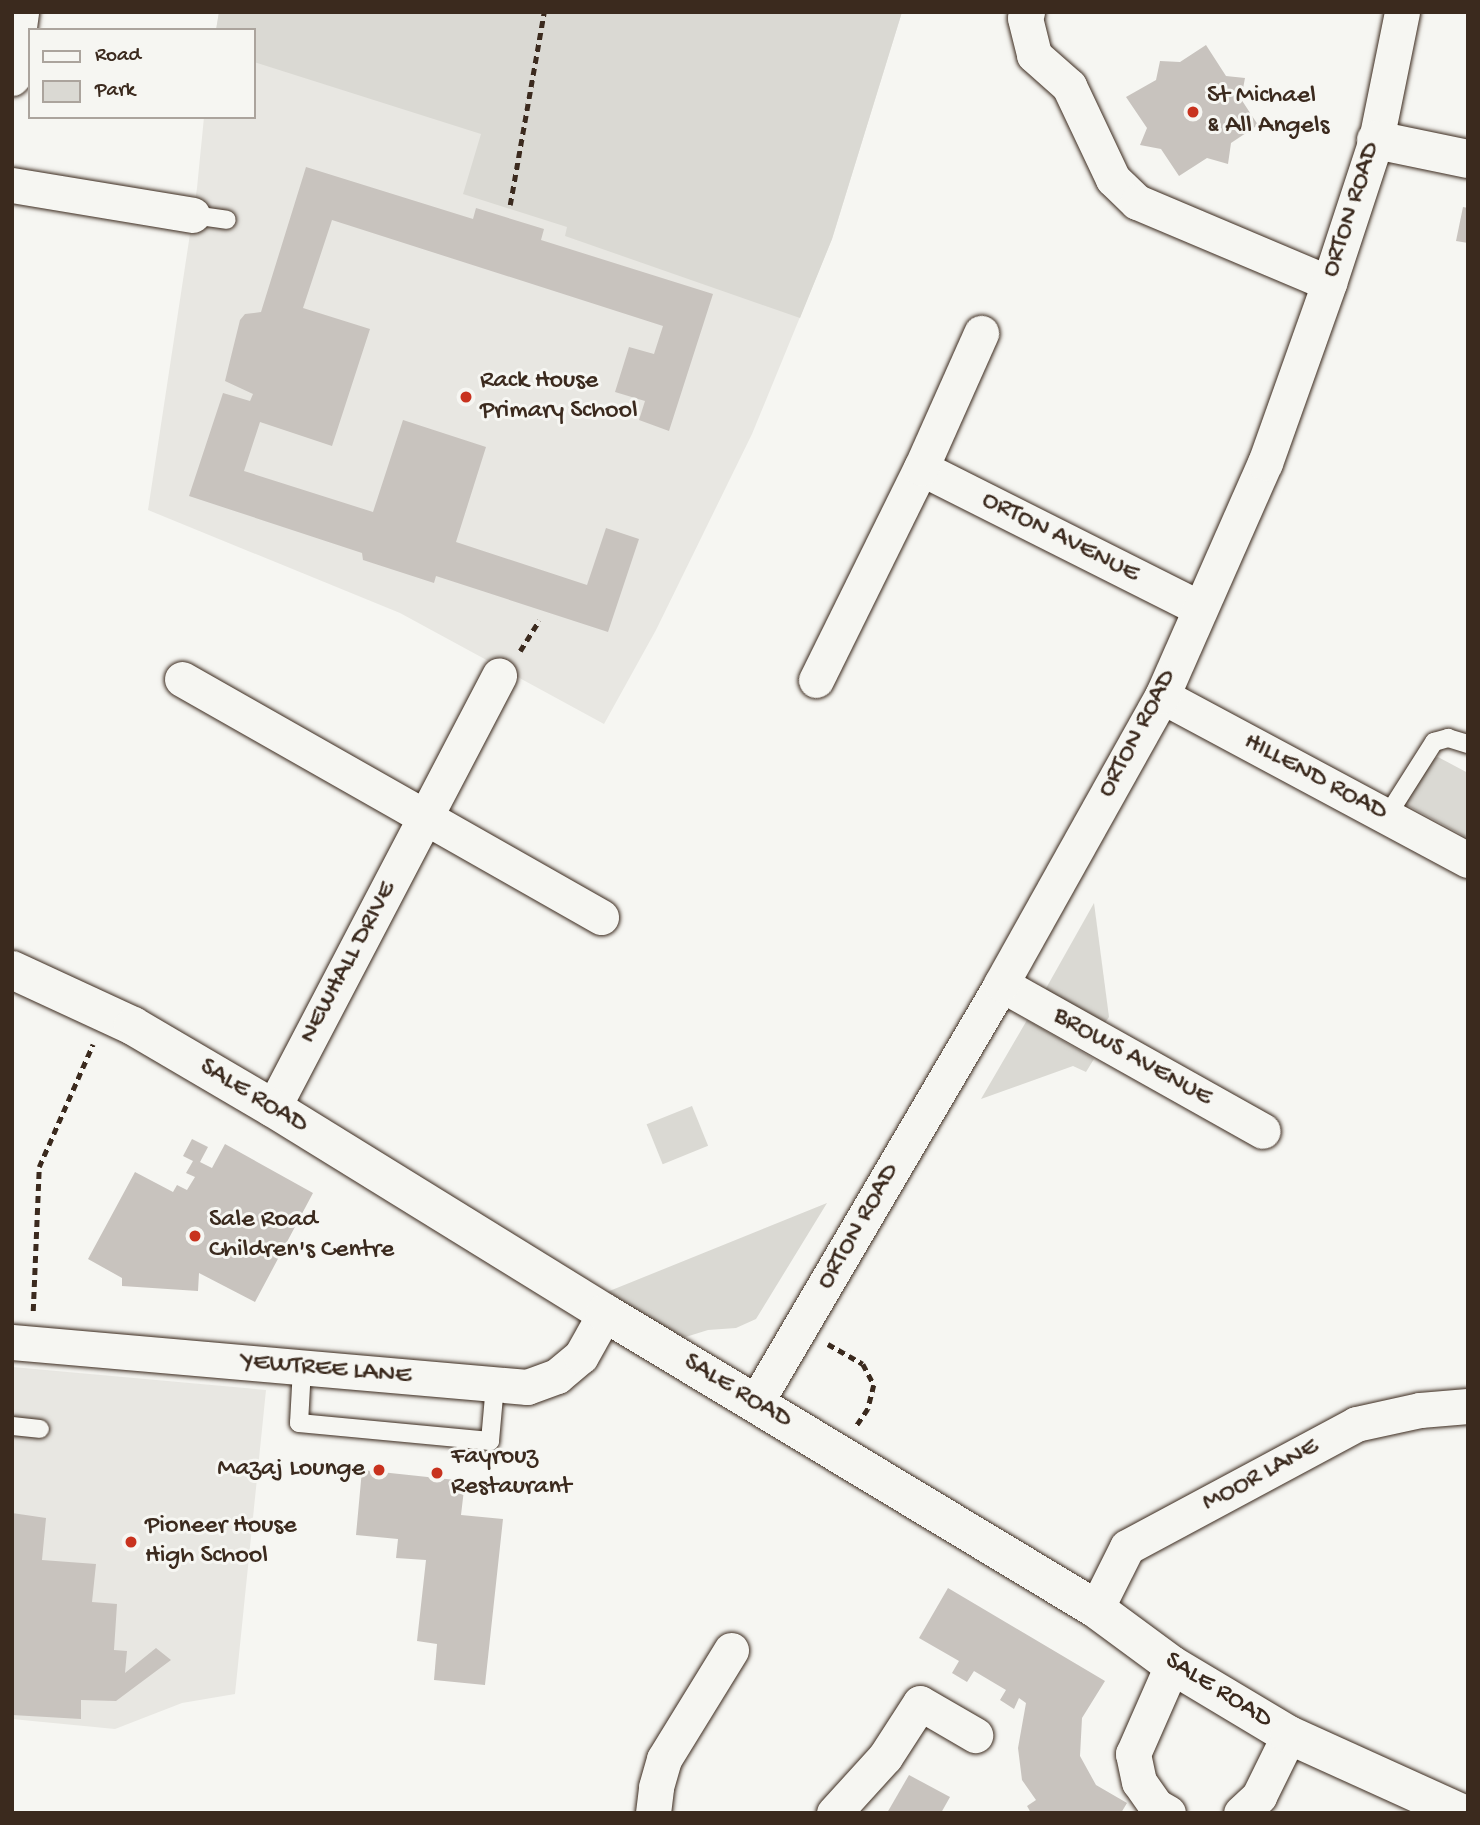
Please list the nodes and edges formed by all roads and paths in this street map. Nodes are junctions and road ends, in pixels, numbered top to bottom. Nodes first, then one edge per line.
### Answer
1 (21, 12) edge
2 (544, 12) edge
3 (1027, 12) edge
4 (1402, 12) edge
5 (12, 78) edge
6 (1376, 140) junction
7 (1468, 159) edge
8 (12, 185) edge
9 (510, 205) dead end
10 (193, 215) joint
11 (227, 220) dead end
12 (1329, 283) junction
13 (981, 332) dead end
14 (921, 468) junction
15 (1199, 608) junction
16 (499, 675) dead end
17 (182, 679) dead end
18 (816, 680) dead end
19 (1162, 696) junction
20 (1468, 744) edge
21 (1387, 816) junction
22 (426, 818) junction
23 (1468, 860) edge
24 (601, 917) dead end
25 (12, 970) edge
26 (1001, 985) junction
27 (106, 1013) junction
28 (272, 1108) junction
29 (1263, 1130) dead end
30 (605, 1313) junction
31 (799, 1328) junction
32 (22, 1343) edge
33 (302, 1368) junction
34 (495, 1385) junction
35 (755, 1404) junction
36 (1468, 1406) edge
37 (12, 1426) edge
38 (40, 1429) dead end
39 (839, 1454) junction
40 (1096, 1609) junction
41 (731, 1650) dead end
42 (1172, 1665) junction
43 (975, 1735) dead end
44 (1289, 1735) junction
45 (653, 1813) edge
46 (834, 1813) edge
47 (1168, 1813) edge
48 (1241, 1813) edge
49 (1461, 1813) edge

1 - 5 street
2 - 9 path
3 - 12 street
4 - 6 street, ORTON ROAD
6 - 7 main road
6 - 12 street, ORTON ROAD
8 - 10 street
10 - 11 lane
12 - 15 street, ORTON ROAD
13 - 14 street
14 - 15 street, ORTON AVENUE
14 - 18 street
15 - 19 street, ORTON ROAD
16 - 22 street, NEWHALL DRIVE
17 - 22 street
19 - 21 street, HILLEND ROAD
19 - 26 street, ORTON ROAD
20 - 21 lane
21 - 23 street, HILLEND ROAD
22 - 24 street
22 - 28 street, NEWHALL DRIVE
25 - 27 main road, SALE ROAD
26 - 29 street, BROWS AVENUE
26 - 31 street, ORTON ROAD
27 - 28 main road, SALE ROAD
27 - 32 path
28 - 30 main road, SALE ROAD
30 - 34 street, YEWTREE LANE
30 - 35 main road, SALE ROAD
31 - 35 street, ORTON ROAD
31 - 39 path
32 - 33 street, YEWTREE LANE
33 - 34 street, YEWTREE LANE
33 - 34 lane
35 - 39 main road, SALE ROAD
36 - 40 street, MOOR LANE
37 - 38 lane
39 - 40 main road, SALE ROAD
40 - 42 main road, SALE ROAD
41 - 45 street
42 - 44 main road, SALE ROAD
42 - 47 street
43 - 46 street
44 - 48 street
44 - 49 main road, SALE ROAD

